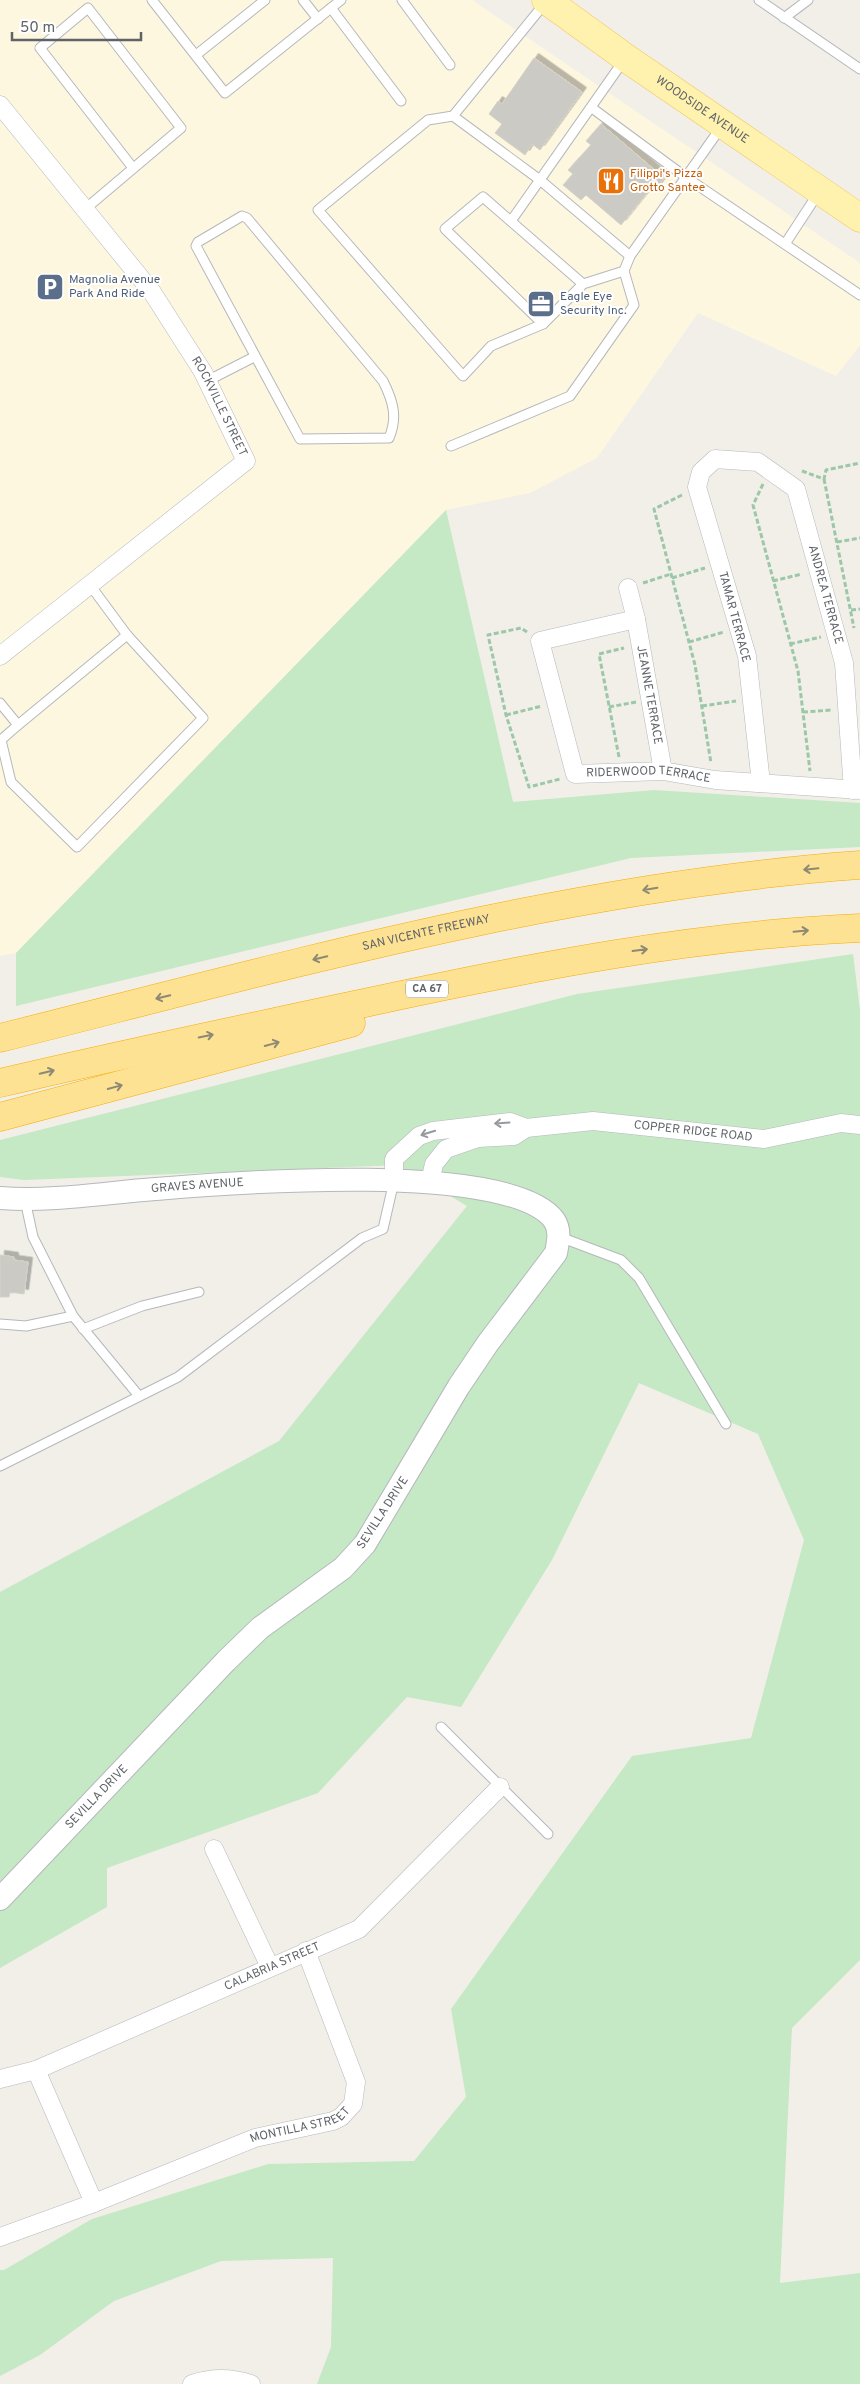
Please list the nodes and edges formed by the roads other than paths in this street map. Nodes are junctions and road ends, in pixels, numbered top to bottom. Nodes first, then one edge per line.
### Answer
1 (152, 0) edge
2 (265, 0) edge
3 (302, 0) edge
4 (341, 0) edge
5 (402, 0) edge
6 (547, 0) edge
7 (759, 0) edge
8 (808, 0) edge
9 (331, 8) junction
10 (784, 18) junction
11 (318, 19) junction
12 (196, 55) junction
13 (626, 58) junction
14 (450, 65) dead end
15 (860, 69) edge
16 (401, 101) dead end
17 (0, 105) edge
18 (592, 108) junction
19 (452, 116) junction
20 (724, 124) junction
21 (133, 168) junction
22 (687, 178) junction
23 (540, 180) junction
24 (820, 190) junction
25 (84, 210) junction
26 (860, 218) edge
27 (511, 221) junction
28 (785, 244) junction
29 (630, 256) junction
30 (624, 271) junction
31 (583, 284) junction
32 (860, 295) edge
33 (542, 324) junction
34 (254, 357) junction
35 (207, 381) junction
36 (451, 446) dead end
37 (698, 488) joint
38 (90, 585) junction
39 (628, 588) road end
40 (636, 619) junction
41 (127, 635) junction
42 (0, 656) edge
43 (0, 703) edge
44 (18, 725) junction
45 (662, 771) junction
46 (761, 784) junction
47 (857, 790) edge
48 (860, 865) edge
49 (860, 928) edge
50 (611, 953) junction
51 (0, 1028) edge
52 (40, 1028) junction
53 (0, 1038) edge
54 (0, 1083) edge
55 (0, 1118) edge
56 (860, 1125) edge
57 (526, 1128) junction
58 (394, 1181) junction
59 (430, 1182) junction
60 (0, 1198) edge
61 (25, 1200) junction
62 (560, 1237) junction
63 (199, 1292) dead end
64 (73, 1316) junction
65 (0, 1324) edge
66 (83, 1329) junction
67 (138, 1396) junction
68 (726, 1424) dead end
69 (0, 1466) edge
70 (442, 1727) dead end
71 (500, 1787) junction
72 (548, 1834) dead end
73 (214, 1849) dead end
74 (0, 1899) edge
75 (306, 1951) junction
76 (270, 1967) junction
77 (36, 2070) junction
78 (0, 2080) edge
79 (94, 2203) junction
80 (0, 2237) edge
81 (192, 2384) edge
82 (251, 2384) edge

1 - 12 lane
2 - 12 lane
3 - 11 lane
4 - 9 lane
5 - 14 lane
6 - 13 main road, WOODSIDE AVENUE
6 - 19 lane
7 - 10 lane
8 - 10 lane
9 - 11 lane
9 - 16 lane
10 - 15 lane
11 - 12 lane
13 - 18 lane
13 - 20 main road, WOODSIDE AVENUE
17 - 25 street, ROCKVILLE STREET
18 - 22 lane
18 - 23 lane
19 - 23 lane
19 - 33 lane
20 - 22 lane
20 - 24 main road, WOODSIDE AVENUE
21 - 21 lane
21 - 25 lane
22 - 28 lane
22 - 29 lane
23 - 27 lane
23 - 29 lane
24 - 26 main road, WOODSIDE AVENUE
24 - 28 lane
25 - 35 street, ROCKVILLE STREET
27 - 31 lane
27 - 33 lane
28 - 32 lane
29 - 30 lane
30 - 31 lane
30 - 36 lane
31 - 33 lane
34 - 34 lane
34 - 35 lane
35 - 38 street, ROCKVILLE STREET
37 - 46 street, TAMAR TERRACE
37 - 47 street, ANDREA TERRACE
38 - 41 lane
38 - 42 street, ROCKVILLE STREET
39 - 40 street, JEANNE TERRACE
40 - 45 street, JEANNE TERRACE
40 - 45 street, RIDERWOOD TERRACE
41 - 44 lane
41 - 44 lane
43 - 44 lane
45 - 46 street, RIDERWOOD TERRACE
46 - 47 street, RIDERWOOD TERRACE
48 -> 52 highway, SAN VICENTE FREEWAY
50 -> 49 highway, CA 67
54 -> 50 highway, CA 67
55 -> 50 highway
51 - 52 highway
52 - 53 highway, SAN VICENTE FREEWAY
56 - 57 street, COPPER RIDGE ROAD
57 -> 58 street, COPPER RIDGE ROAD
57 - 59 street, COPPER RIDGE ROAD
58 - 59 street
58 - 61 street, GRAVES AVENUE
58 - 67 lane
59 - 62 street
60 - 61 street, GRAVES AVENUE
61 - 64 lane
62 - 68 lane
62 - 74 street, SEVILLA DRIVE
63 - 66 lane
64 - 65 lane
64 - 66 lane
66 - 67 lane
67 - 69 lane
70 - 71 lane
71 - 72 lane
71 - 75 street, CALABRIA STREET
73 - 76 street
75 - 76 street, CALABRIA STREET
75 - 79 street, MONTILLA STREET
76 - 77 street, CALABRIA STREET
77 - 78 street, CALABRIA STREET
77 - 79 street
79 - 80 street, MONTILLA STREET
81 - 82 street

